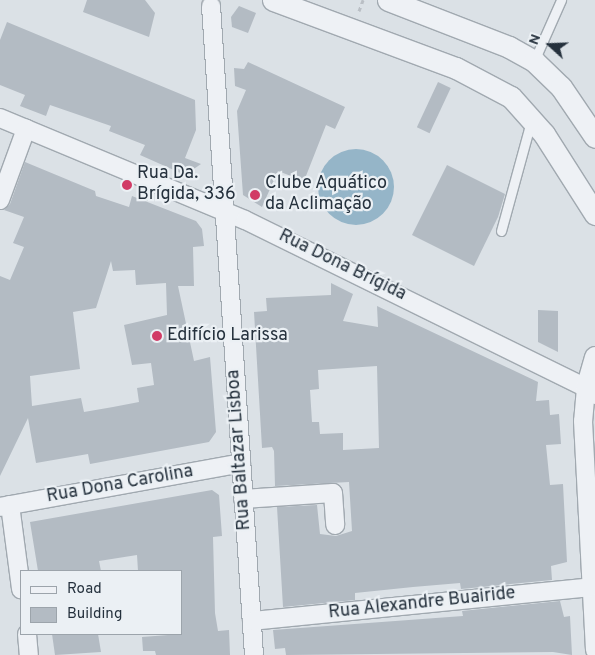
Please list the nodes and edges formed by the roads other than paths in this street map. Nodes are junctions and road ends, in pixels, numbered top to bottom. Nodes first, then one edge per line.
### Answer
1 (273, 0) edge
2 (388, 0) edge
3 (561, 0) edge
4 (211, 6) dead end
5 (534, 61) junction
6 (0, 118) edge
7 (531, 118) junction
8 (26, 129) junction
9 (595, 137) edge
10 (0, 200) edge
11 (224, 210) junction
12 (595, 214) edge
13 (500, 232) dead end
14 (595, 357) edge
15 (590, 390) edge
16 (241, 463) junction
17 (243, 499) junction
18 (5, 506) edge
19 (335, 525) dead end
20 (20, 584) edge
21 (592, 587) junction
22 (252, 621) junction
23 (27, 635) edge
24 (595, 650) edge
25 (30, 655) edge
26 (254, 655) edge

1 - 7 street
2 - 5 street
3 - 5 lane
4 - 11 street, Rua Baltazar Lisboa
5 - 9 street
6 - 8 street, Rua Dona Brígida
7 - 12 street
7 - 13 lane
8 - 10 street
8 - 11 street, Rua Dona Brígida
11 - 15 street, Rua Dona Brígida
11 - 16 street, Rua Baltazar Lisboa
14 - 15 street
15 - 21 street
16 - 17 street, Rua Baltazar Lisboa
16 - 18 street, Rua Dona Carolina
17 - 19 street
17 - 22 street, Rua Baltazar Lisboa
18 - 20 street
21 - 22 street, Rua Alexandre Buairide
21 - 24 street
22 - 26 street, Rua Baltazar Lisboa
23 - 25 street

